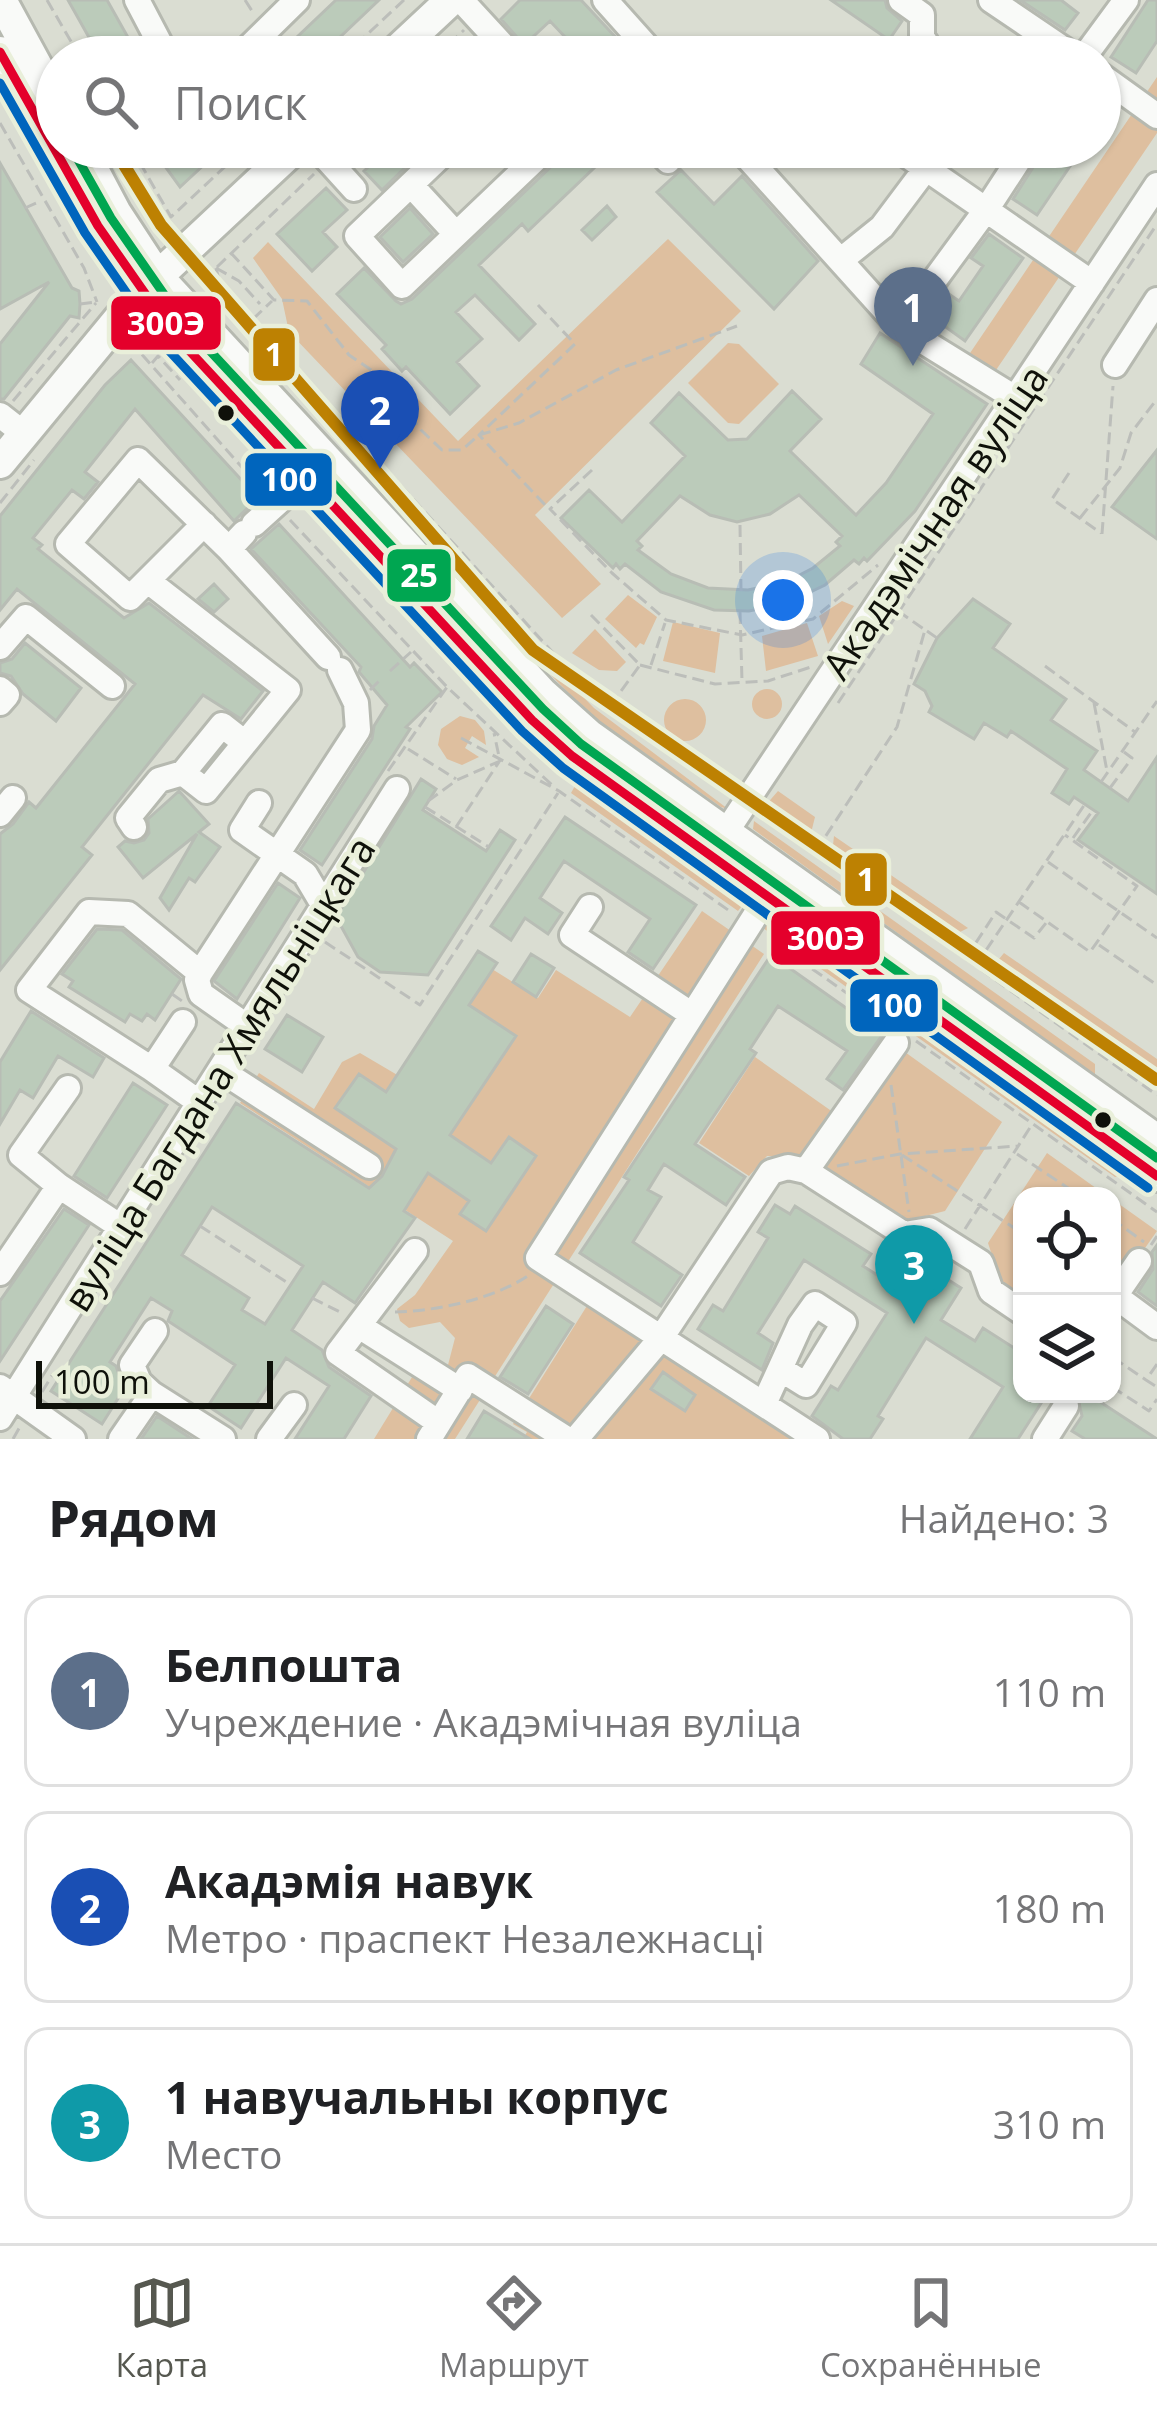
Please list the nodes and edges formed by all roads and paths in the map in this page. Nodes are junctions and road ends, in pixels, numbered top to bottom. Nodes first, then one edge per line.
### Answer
1 (2, 0) edge
2 (47, 0) edge
3 (137, 0) edge
4 (297, 0) edge
5 (404, 0) edge
6 (451, 0) edge
7 (461, 0) edge
8 (901, 0) edge
9 (991, 0) edge
10 (1126, 0) edge
11 (609, 1) edge
12 (68, 36) edge
13 (156, 36) edge
14 (260, 36) edge
15 (365, 36) edge
16 (412, 36) edge
17 (494, 36) edge
18 (638, 36) edge
19 (922, 36) edge
20 (1047, 36) edge
21 (1097, 36) edge
22 (0, 52) edge
23 (36, 64) edge
24 (1121, 90) edge
25 (36, 116) edge
26 (1157, 116) edge
27 (0, 123) edge
28 (65, 168) edge
29 (92, 168) edge
30 (143, 168) edge
31 (224, 168) edge
32 (274, 168) edge
33 (309, 168) edge
34 (335, 168) edge
35 (428, 168) edge
36 (526, 168) edge
37 (757, 168) edge
38 (924, 168) edge
39 (1013, 168) edge
40 (927, 170) junction
41 (411, 185) junction
42 (1157, 185) edge
43 (42, 200) junction
44 (26, 208) dead end
45 (986, 210) junction
46 (379, 216) junction
47 (1157, 224) edge
48 (456, 234) junction
49 (231, 253) junction
50 (841, 260) junction
51 (216, 268) junction
52 (1092, 283) junction
53 (150, 284) junction
54 (274, 300) junction
55 (1157, 300) edge
56 (97, 302) junction
57 (80, 304) dead end
58 (260, 304) dead end
59 (538, 305) dead end
60 (251, 321) junction
61 (737, 326) dead end
62 (900, 327) junction
63 (129, 340) dead end
64 (151, 364) junction
65 (1115, 365) joint
66 (180, 380) dead end
67 (1015, 398) junction
68 (1157, 399) edge
69 (17, 428) edge
70 (479, 435) junction
71 (0, 463) edge
72 (592, 470) dead end
73 (1069, 473) dead end
74 (305, 478) junction
75 (1106, 486) junction
76 (0, 503) edge
77 (276, 504) junction
78 (550, 509) junction
79 (1080, 518) junction
80 (203, 524) junction
81 (740, 525) dead end
82 (243, 535) junction
83 (889, 557) dead end
84 (148, 580) junction
85 (741, 591) dead end
86 (740, 612) dead end
87 (899, 612) junction
88 (591, 615) dead end
89 (666, 620) junction
90 (926, 630) junction
91 (742, 634) junction
92 (937, 638) dead end
93 (0, 647) edge
94 (412, 650) junction
95 (640, 665) junction
96 (817, 665) dead end
97 (1045, 665) dead end
98 (651, 667) junction
99 (390, 671) dead end
100 (742, 682) junction
101 (112, 686) dead end
102 (447, 687) junction
103 (0, 688) edge
104 (1094, 701) junction
105 (1157, 701) edge
106 (613, 702) junction
107 (838, 703) dead end
108 (0, 704) edge
109 (494, 731) junction
110 (1135, 732) junction
111 (460, 738) dead end
112 (405, 747) junction
113 (1122, 751) junction
114 (500, 760) junction
115 (1107, 772) junction
116 (457, 780) junction
117 (1101, 782) dead end
118 (390, 784) joint
119 (1110, 788) dead end
120 (559, 791) junction
121 (734, 793) dead end
122 (259, 802) dead end
123 (1085, 804) dead end
124 (1094, 810) dead end
125 (760, 812) dead end
126 (134, 826) dead end
127 (456, 827) junction
128 (1065, 835) junction
129 (1072, 840) junction
130 (718, 844) junction
131 (489, 848) dead end
132 (814, 852) junction
133 (277, 853) junction
134 (504, 857) dead end
135 (1047, 861) junction
136 (512, 863) junction
137 (767, 897) junction
138 (1019, 902) junction
139 (324, 906) junction
140 (590, 907) dead end
141 (1119, 911) junction
142 (1007, 919) junction
143 (1047, 921) junction
144 (748, 924) junction
145 (308, 931) junction
146 (1157, 938) edge
147 (1096, 943) junction
148 (965, 958) junction
149 (976, 965) junction
150 (200, 973) junction
151 (1157, 985) edge
152 (691, 1014) junction
153 (183, 1022) dead end
154 (248, 1027) junction
155 (896, 1043) joint
156 (152, 1069) junction
157 (220, 1070) junction
158 (1133, 1078) junction
159 (1128, 1085) dead end
160 (68, 1088) dead end
161 (1157, 1095) edge
162 (200, 1102) junction
163 (1032, 1124) junction
164 (1157, 1140) edge
165 (1016, 1149) junction
166 (900, 1154) junction
167 (369, 1166) dead end
168 (806, 1172) junction
169 (1157, 1176) edge
170 (59, 1186) junction
171 (1068, 1187) edge
172 (980, 1205) junction
173 (1157, 1211) edge
174 (200, 1226) dead end
175 (121, 1227) junction
176 (1013, 1227) edge
177 (1121, 1229) edge
178 (913, 1232) junction
179 (954, 1246) junction
180 (415, 1251) dead end
181 (1144, 1254) joint
182 (538, 1258) junction
183 (938, 1272) dead end
184 (0, 1273) edge
185 (291, 1285) dead end
186 (313, 1298) dead end
187 (1013, 1306) edge
188 (364, 1320) junction
189 (1157, 1327) edge
190 (155, 1330) dead end
191 (662, 1338) junction
192 (1121, 1362) edge
193 (1157, 1364) edge
194 (782, 1370) junction
195 (1145, 1380) junction
196 (1157, 1387) edge
197 (460, 1390) junction
198 (7, 1391) edge
199 (152, 1394) junction
200 (1121, 1394) edge
201 (1157, 1399) edge
202 (764, 1404) junction
203 (294, 1405) dead end
204 (1066, 1406) dead end
205 (0, 1418) edge
206 (434, 1431) edge
207 (73, 1439) edge
208 (121, 1439) edge
209 (223, 1439) edge
210 (269, 1439) edge
211 (572, 1439) edge
212 (818, 1439) edge
213 (1045, 1439) edge

1 - 23 main road
2 - 12 path
3 - 13 street
4 - 14 street
5 - 15 path
6 - 16 main road
7 - 17 street
8 - 19 street
9 - 20 street
10 - 21 street
11 - 18 street
22 - 25 main road
24 - 26 street
27 - 43 path
28 - 53 main road
29 - 53 main road
30 - 31 path
32 - 53 main road
33 - 49 path
34 - 46 street
35 - 41 street
36 - 48 street
37 - 50 street
38 - 40 street
39 - 45 street
40 - 45 street
40 - 50 street
41 - 46 street
41 - 48 street
42 - 52 street, Акадэмічная вуліца
43 - 44 path
43 - 56 path
45 - 52 street
45 - 62 street
46 - 48 street
47 - 87 path
49 - 51 path
49 - 54 path
50 - 62 street
51 - 58 path
51 - 60 path
52 - 67 street, Акадэмічная вуліца
53 - 69 main road
53 - 74 main road
53 - 130 main road
54 - 60 path
54 - 70 path
55 - 65 street
56 - 57 path
56 - 69 path
59 - 70 path
60 - 106 path
61 - 70 path
62 - 67 street
63 - 64 path
64 - 66 path
64 - 77 path
65 - 75 path
67 - 130 street, Акадэмічная вуліца
68 - 75 path
69 - 71 main road
69 - 76 path
70 - 78 path
72 - 78 path
73 - 79 path
74 - 77 street
74 - 130 main road
75 - 79 path
75 - 79 path
77 - 82 street
77 - 94 path
78 - 89 path
80 - 82 street
80 - 84 street
80 - 84 street
81 - 85 path
82 - 133 street
83 - 91 path
84 - 126 street
86 - 91 path
87 - 90 path
87 - 107 path
88 - 95 path
89 - 91 path
89 - 98 path
90 - 92 path
90 - 132 path
91 - 100 path
93 - 101 street
94 - 99 path
94 - 102 path
95 - 98 path
95 - 106 path
96 - 100 path
97 - 104 path
98 - 100 path
102 - 109 path
102 - 112 path
103 - 108 street
104 - 110 path
104 - 115 path
105 - 110 path
106 - 121 path
109 - 114 path
109 - 120 path
110 - 113 path
111 - 114 path
112 - 116 path
112 - 118 path
113 - 115 path
113 - 119 path
114 - 116 path
114 - 120 path
114 - 127 path
115 - 117 path
116 - 127 path
118 - 139 street, вуліца Багдана Хмяльніцкага
120 - 136 path
120 - 144 path
122 - 133 street
123 - 128 path
124 - 129 path
125 - 132 path
127 - 131 path
128 - 129 path
128 - 135 path
129 - 141 path
130 - 137 main road
130 - 164 main road
132 - 148 path
133 - 139 street
133 - 150 street
134 - 136 path
135 - 138 path
135 - 141 path
136 - 145 path
137 - 144 street
137 - 169 main road
138 - 142 path
138 - 143 path
139 - 145 street, вуліца Багдана Хмяльніцкага
140 - 152 street
141 - 146 path
141 - 147 path
142 - 143 path
142 - 148 path
142 - 149 path
143 - 147 path
144 - 152 street
144 - 163 path
145 - 154 street, вуліца Багдана Хмяльніцкага
147 - 151 path
148 - 149 path
149 - 158 path
150 - 154 street
150 - 156 street
152 - 182 street
153 - 156 street
154 - 157 street, вуліца Багдана Хмяльніцкага
155 - 166 path
155 - 168 street
156 - 162 street
157 - 162 street, вуліца Багдана Хмяльніцкага
157 - 167 street
158 - 159 path
158 - 161 path
160 - 170 street
162 - 175 street, вуліца Багдана Хмяльніцкага
163 - 165 path
163 - 173 path
165 - 166 path
165 - 171 path
165 - 172 path
166 - 168 path
166 - 172 path
166 - 178 path
168 - 178 street
168 - 191 street
170 - 175 street
170 - 184 street
172 - 176 path
172 - 179 path
174 - 185 path
175 - 198 street, вуліца Багдана Хмяльніцкага
177 - 181 path
178 - 179 street
179 - 183 path
179 - 187 street
180 - 188 street
181 - 189 street
182 - 188 path
182 - 191 street
186 - 188 path
188 - 197 street
188 - 206 street
190 - 199 street
191 - 202 street
191 - 211 street
192 - 195 path
193 - 195 path
194 - 194 street
194 - 202 street
195 - 196 path
197 - 206 street
197 - 211 street
198 - 205 street, вуліца Багдана Хмяльніцкага
198 - 207 street
199 - 208 street
199 - 209 street
200 - 201 path
202 - 212 street
203 - 210 street
204 - 213 street

